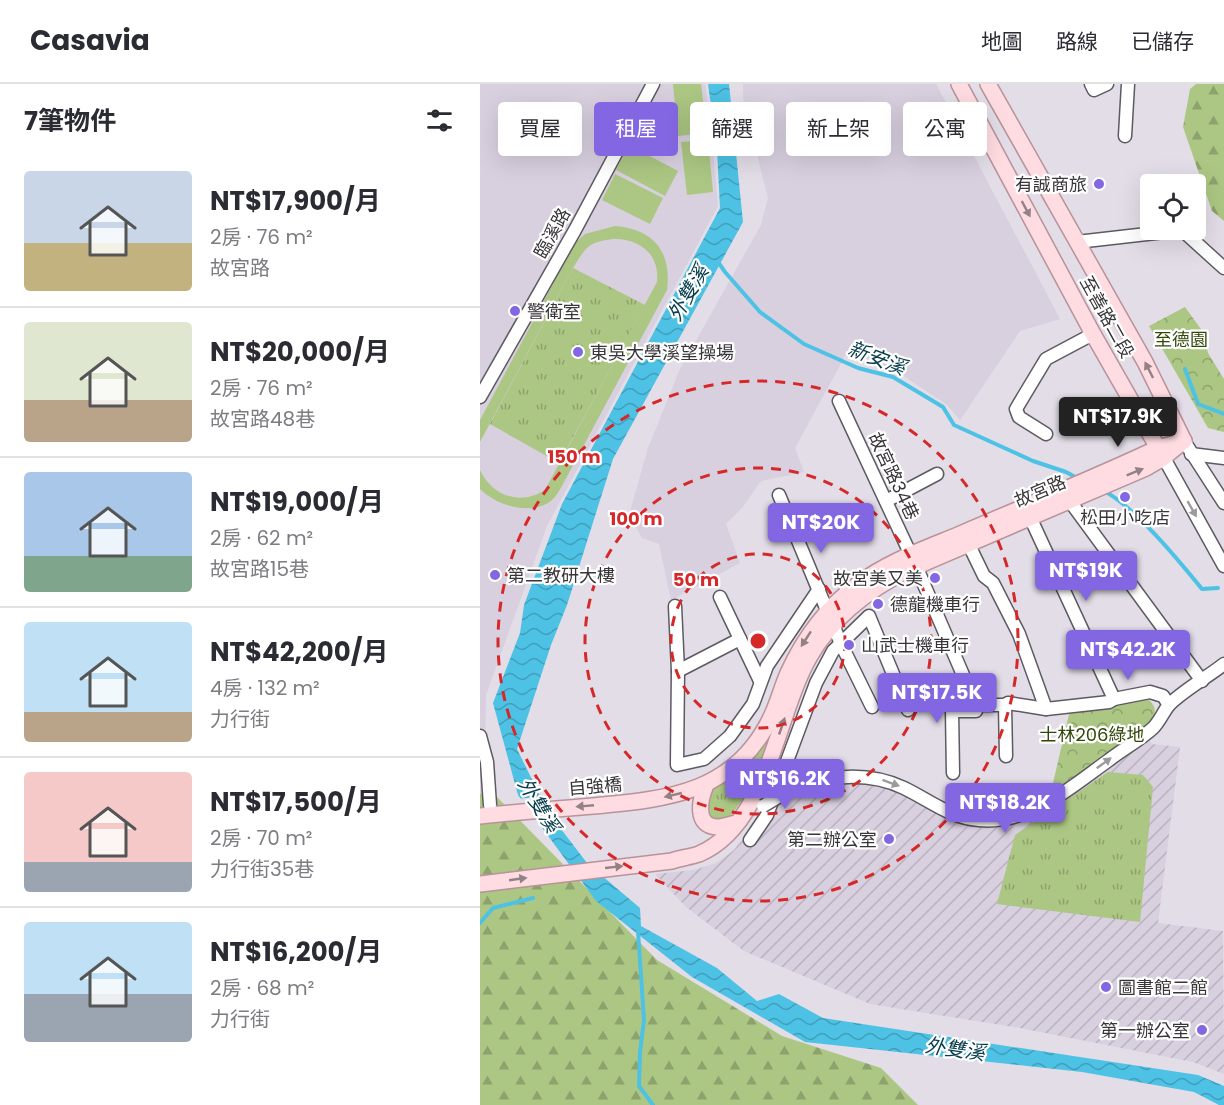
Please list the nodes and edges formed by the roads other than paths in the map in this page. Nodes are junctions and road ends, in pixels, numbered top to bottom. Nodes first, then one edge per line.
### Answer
1 (653, 84) edge
2 (958, 84) edge
3 (988, 84) edge
4 (1091, 84) edge
5 (1107, 84) edge
6 (1128, 84) edge
7 (1125, 136) dead end
8 (1077, 242) junction
9 (1224, 268) edge
10 (1094, 334) junction
11 (480, 397) edge
12 (839, 401) dead end
13 (1046, 434) dead end
14 (1188, 447) junction
15 (1160, 453) junction
16 (1224, 458) edge
17 (937, 474) dead end
18 (1069, 493) junction
19 (779, 495) dead end
20 (886, 501) junction
21 (1224, 503) edge
22 (1030, 517) junction
23 (968, 543) junction
24 (914, 560) junction
25 (1224, 566) edge
26 (819, 589) junction
27 (720, 597) dead end
28 (675, 606) dead end
29 (831, 618) junction
30 (740, 639) junction
31 (841, 644) junction
32 (1224, 664) edge
33 (678, 671) junction
34 (760, 681) junction
35 (1202, 681) junction
36 (1114, 699) junction
37 (976, 705) junction
38 (1005, 705) junction
39 (1169, 705) junction
40 (872, 707) dead end
41 (1046, 709) junction
42 (908, 710) dead end
43 (480, 736) edge
44 (1006, 756) dead end
45 (953, 773) dead end
46 (706, 785) junction
47 (643, 801) joint
48 (485, 810) edge
49 (747, 811) junction
50 (736, 823) junction
51 (750, 840) dead end
52 (480, 884) edge

1 - 11 street, 臨溪路
2 -> 10 main road, 至善路二段
3 - 8 main road, 至善路二段
4 - 5 street
6 - 7 street
8 - 9 street
14 -> 8 main road, 至善路二段
10 - 13 street
10 - 15 main road, 至善路二段
12 - 20 street, 故宮路34巷
14 - 15 main road, 故宮路
14 - 16 street
14 - 21 street, 至善路二段
15 - 18 main road, 故宮路
15 -> 25 street, 至善路二段
17 - 20 street
18 - 22 main road, 故宮路
18 - 24 main road, 故宮路
18 - 35 street
19 - 26 street
20 - 24 street, 故宮路34巷
22 - 23 main road, 故宮路
22 - 36 street
23 - 24 main road, 故宮路
23 - 41 street
24 - 29 main road, 故宮路
24 - 37 street, 故宮路34巷
26 - 29 street
26 - 34 street
27 - 30 street
28 - 33 street
29 - 31 street
29 -> 46 main road, 故宮路
49 -> 29 main road, 故宮路
30 - 33 street
30 - 34 street
31 - 40 street
31 - 42 street
31 - 51 street
32 - 35 street
33 - 34 street
35 - 39 street
36 - 39 street
36 - 41 street
37 - 38 street
37 - 45 street
38 - 41 street
38 - 44 street
49 -> 39 street, bridge
43 - 48 street
46 -> 47 main road, 故宮路
46 - 50 main road
47 -> 48 main road, 自強橋
49 - 50 main road, 故宮路
52 -> 50 main road, 故宮路

